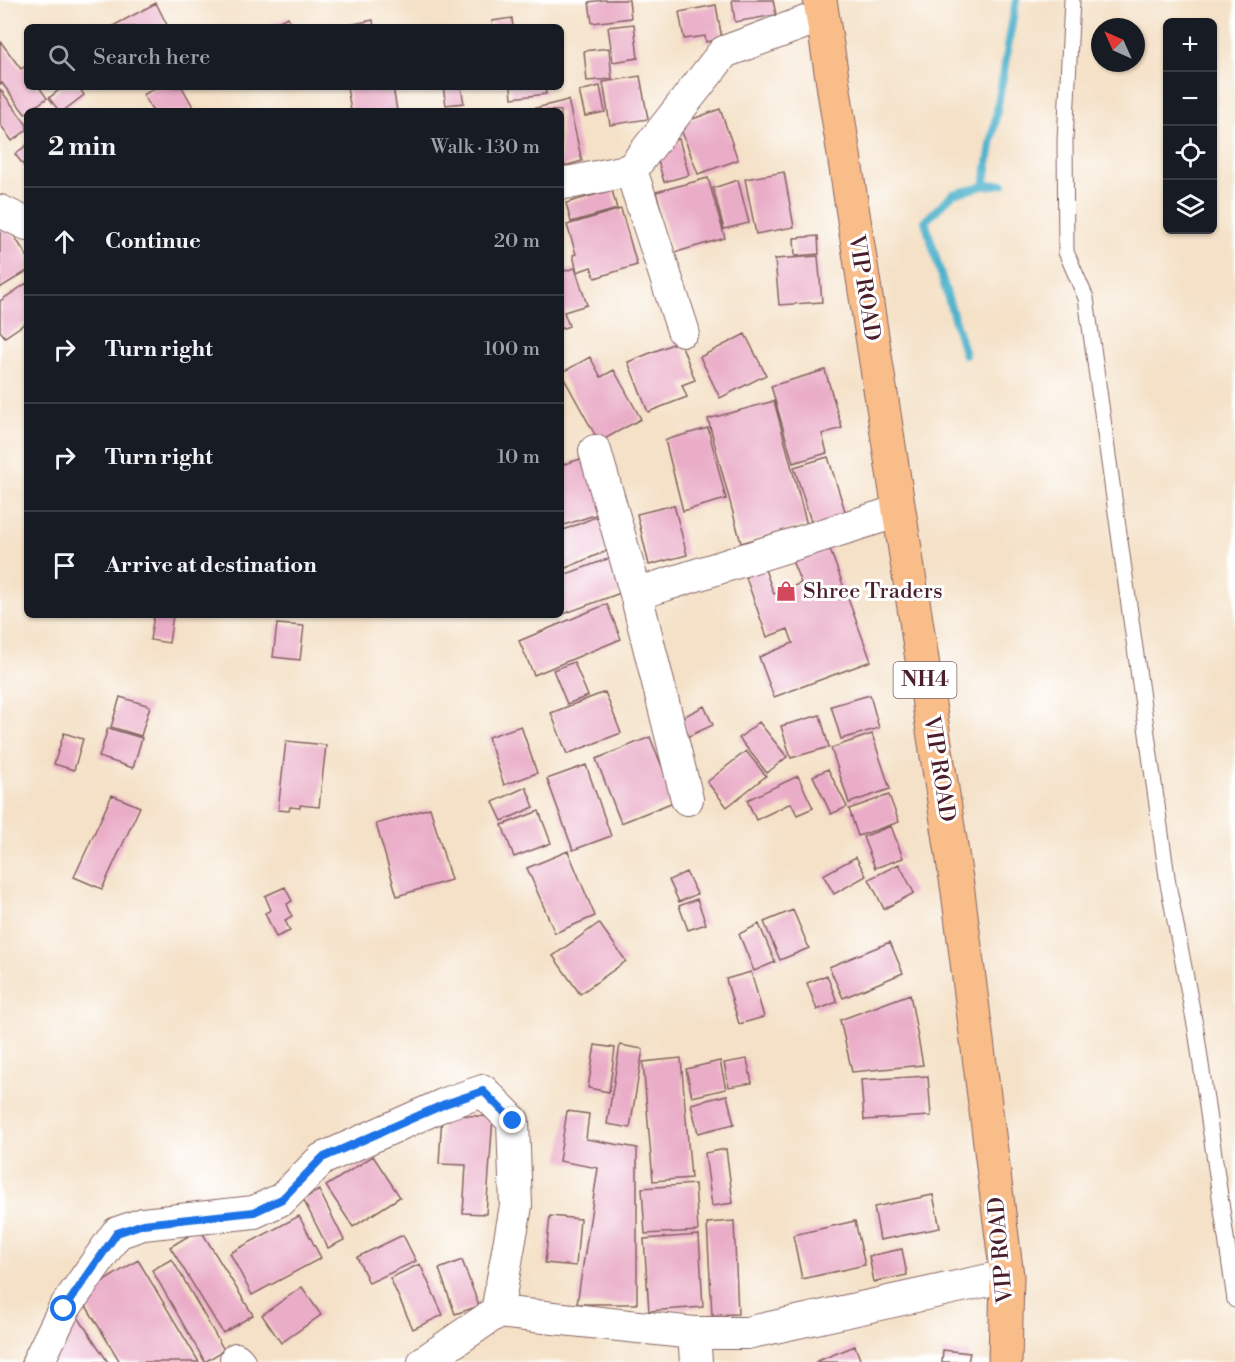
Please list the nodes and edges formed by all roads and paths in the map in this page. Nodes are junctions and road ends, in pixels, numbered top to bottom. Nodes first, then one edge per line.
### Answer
1 (1072, 0) edge
2 (821, 8) edge
3 (631, 170) junction
4 (564, 183) edge
5 (0, 211) edge
6 (24, 223) edge
7 (683, 330) dead end
8 (596, 451) dead end
9 (899, 511) junction
10 (636, 594) junction
11 (687, 799) dead end
12 (1007, 1276) junction
13 (1235, 1300) edge
14 (497, 1312) junction
15 (695, 1347) edge
16 (38, 1362) edge
17 (424, 1362) edge
18 (1005, 1362) edge

1 - 13 lane
2 - 3 street
2 - 9 highway, VIP ROAD / NH4
3 - 4 street
3 - 7 street
5 - 6 street
8 - 10 street
9 - 10 street
9 - 12 highway, VIP ROAD / NH4
10 - 11 street
12 - 15 street
12 - 18 highway, VIP ROAD / NH4
14 - 15 street
14 - 16 street
14 - 17 street

